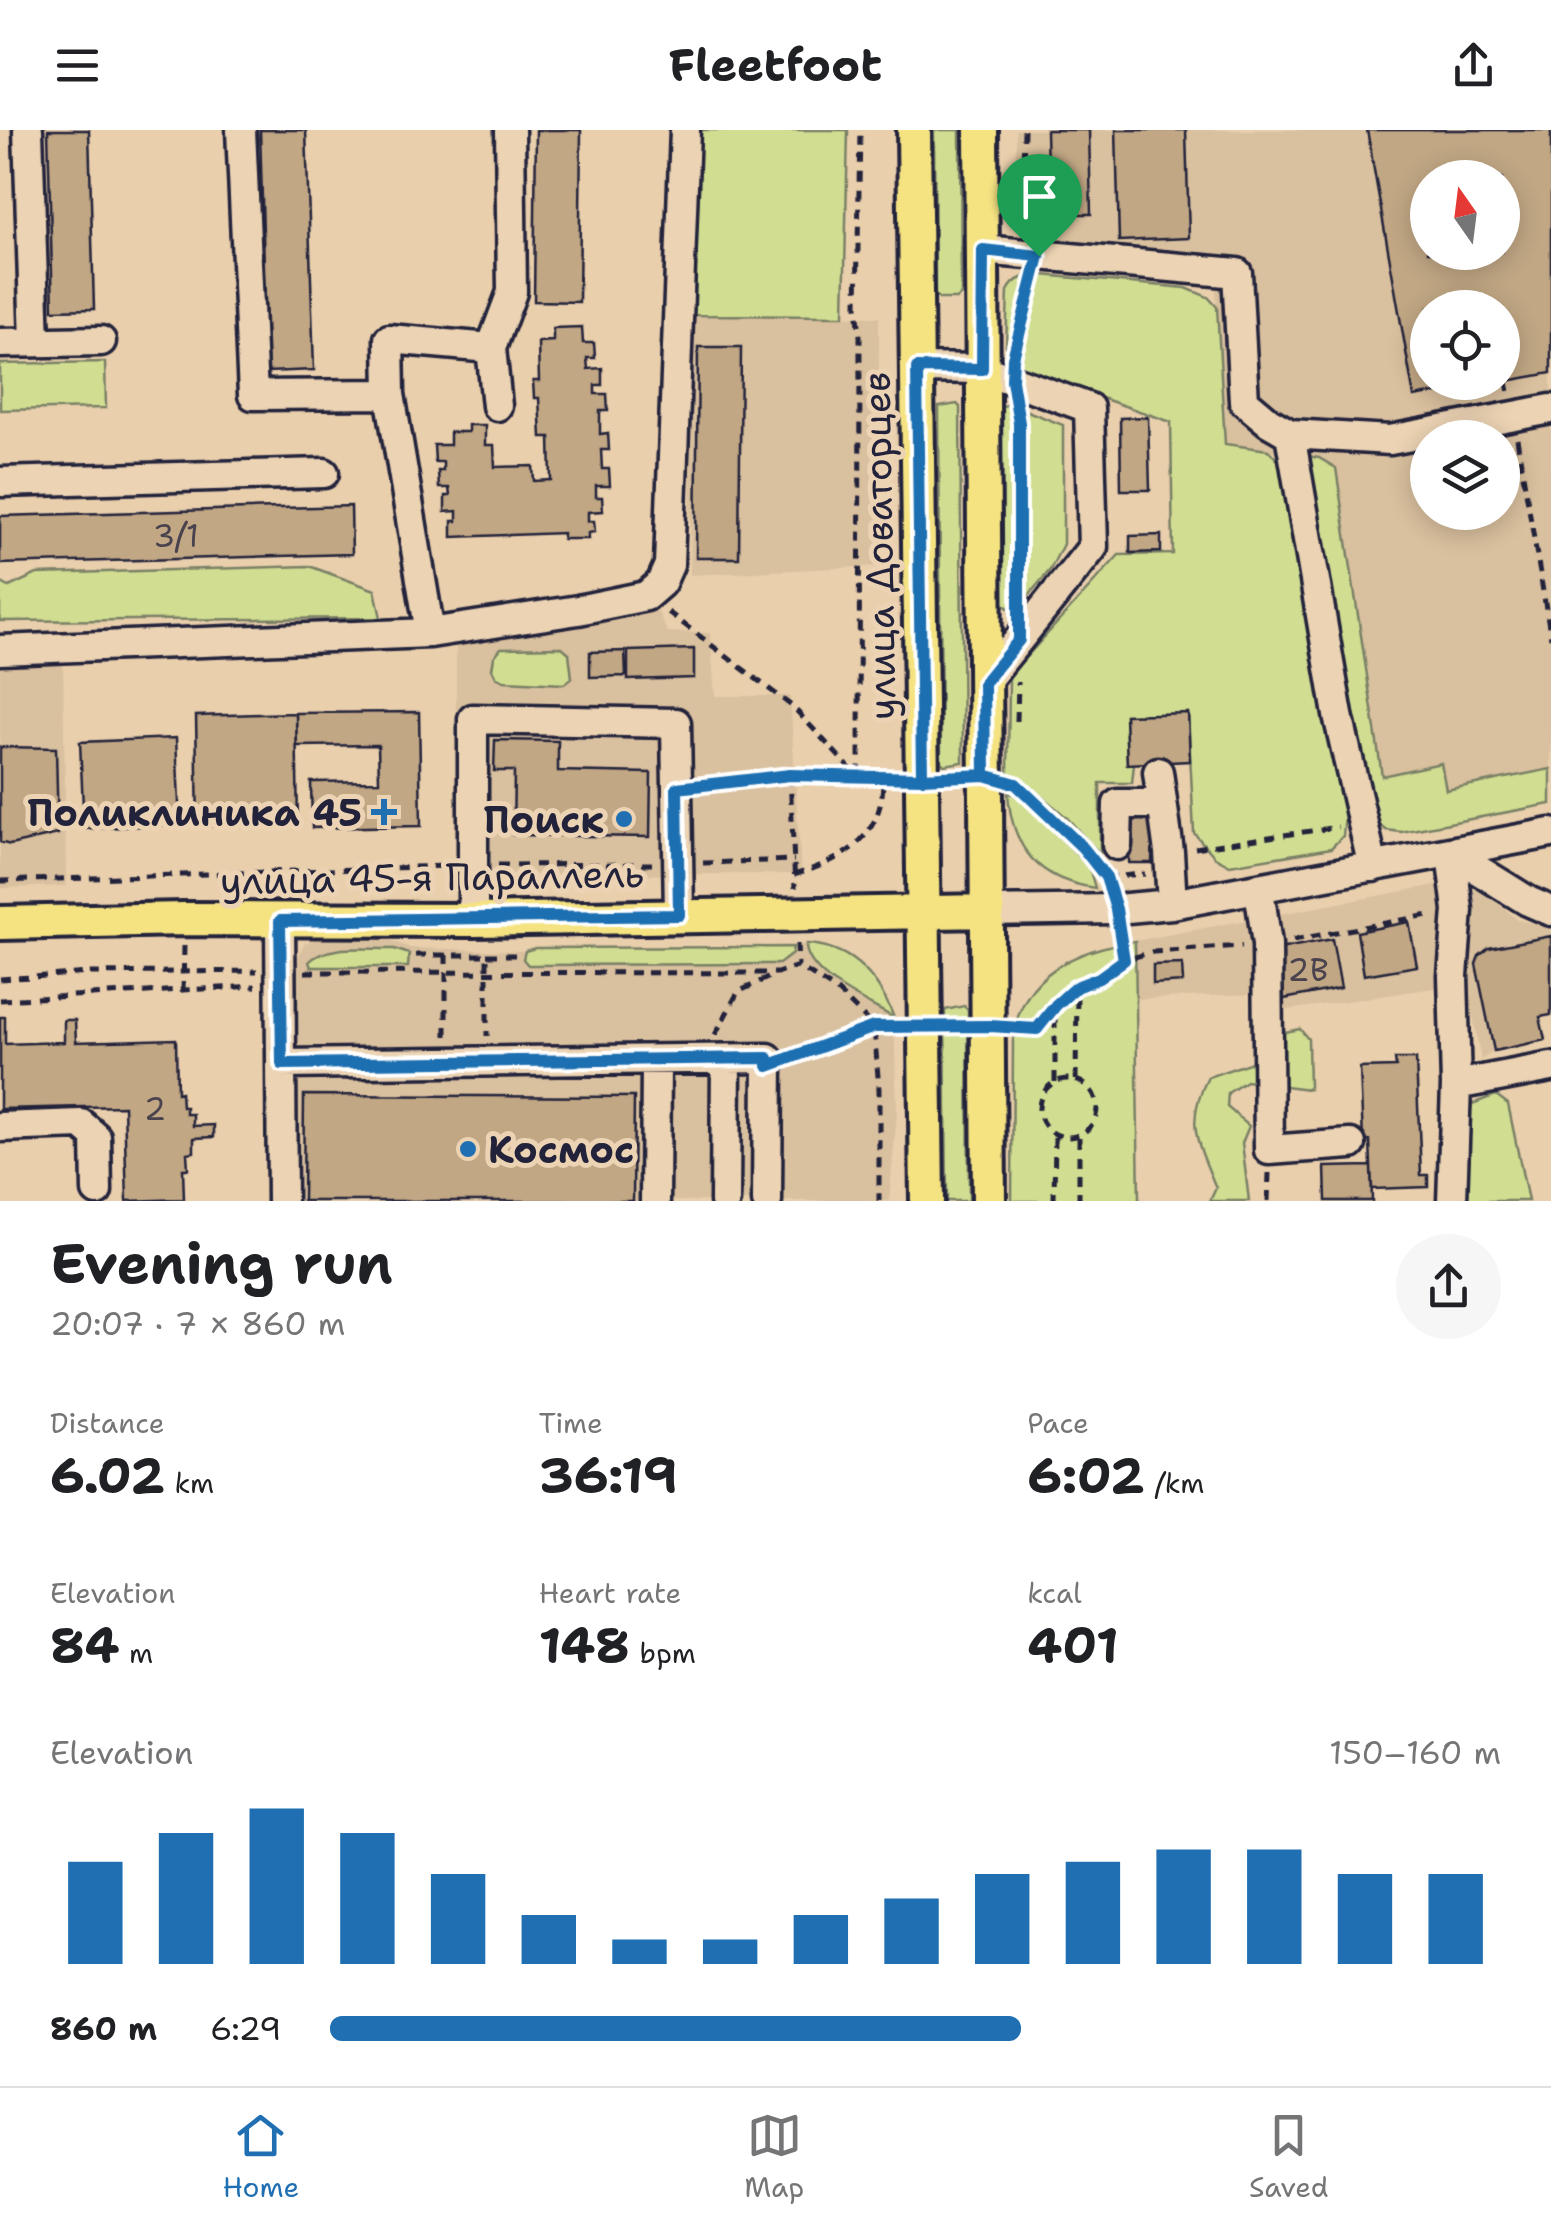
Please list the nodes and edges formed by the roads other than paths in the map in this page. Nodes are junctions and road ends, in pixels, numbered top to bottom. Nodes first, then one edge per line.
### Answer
1 (28, 130) edge
2 (241, 130) edge
3 (510, 130) edge
4 (685, 130) edge
5 (914, 130) edge
6 (981, 130) edge
7 (983, 250) junction
8 (101, 340) dead end
9 (35, 342) junction
10 (0, 343) edge
11 (491, 348) junction
12 (917, 368) junction
13 (997, 374) junction
14 (390, 394) junction
15 (497, 406) dead end
16 (1551, 409) edge
17 (1290, 434) junction
18 (324, 472) dead end
19 (0, 482) edge
20 (430, 633) junction
21 (0, 650) edge
22 (984, 683) junction
23 (1158, 772) dead end
24 (1161, 804) junction
25 (1551, 833) edge
26 (1117, 845) dead end
27 (1450, 853) junction
28 (1370, 857) junction
29 (1259, 890) junction
30 (1172, 904) junction
31 (988, 911) junction
32 (1551, 911) edge
33 (926, 912) junction
34 (679, 915) junction
35 (474, 920) junction
36 (280, 921) junction
37 (0, 922) edge
38 (714, 1059) junction
39 (656, 1060) junction
40 (282, 1064) junction
41 (1551, 1068) edge
42 (1456, 1085) junction
43 (0, 1127) edge
44 (1351, 1144) dead end
45 (97, 1190) dead end
46 (282, 1201) edge
47 (655, 1201) edge
48 (726, 1201) edge
49 (768, 1201) edge
50 (927, 1201) edge
51 (989, 1201) edge
52 (1452, 1201) edge

1 - 9 street
2 - 14 street
3 - 11 street
4 - 20 street
5 - 12 main road, улица Доваторцев
6 - 7 main road
7 - 13 main road
7 - 17 street
8 - 9 street
9 - 10 street
11 - 14 street
11 - 15 street
12 - 13 street
12 - 33 main road, улица Доваторцев
13 - 22 main road
13 - 22 street
14 - 20 street
16 - 17 street
17 - 28 street
18 - 19 street
20 - 21 street
22 - 31 main road
23 - 24 street
24 - 26 street
24 - 30 street
25 - 27 street
27 - 28 street
27 - 32 street
27 - 42 street
28 - 29 street
29 - 30 street
29 - 44 street
30 - 31 street
31 - 33 main road, улица 45-я Параллель
31 - 51 main road
33 - 34 main road, улица 45-я Параллель
33 - 50 main road, улица Доваторцев
34 - 35 main road, улица 45-я Параллель
34 - 35 street
35 - 36 main road, улица 45-я Параллель
36 - 37 main road, улица 45-я Параллель
36 - 40 street
38 - 39 street
38 - 48 street
38 - 49 street
39 - 40 street
39 - 47 street
40 - 46 street
41 - 42 street
42 - 52 street
43 - 45 street

